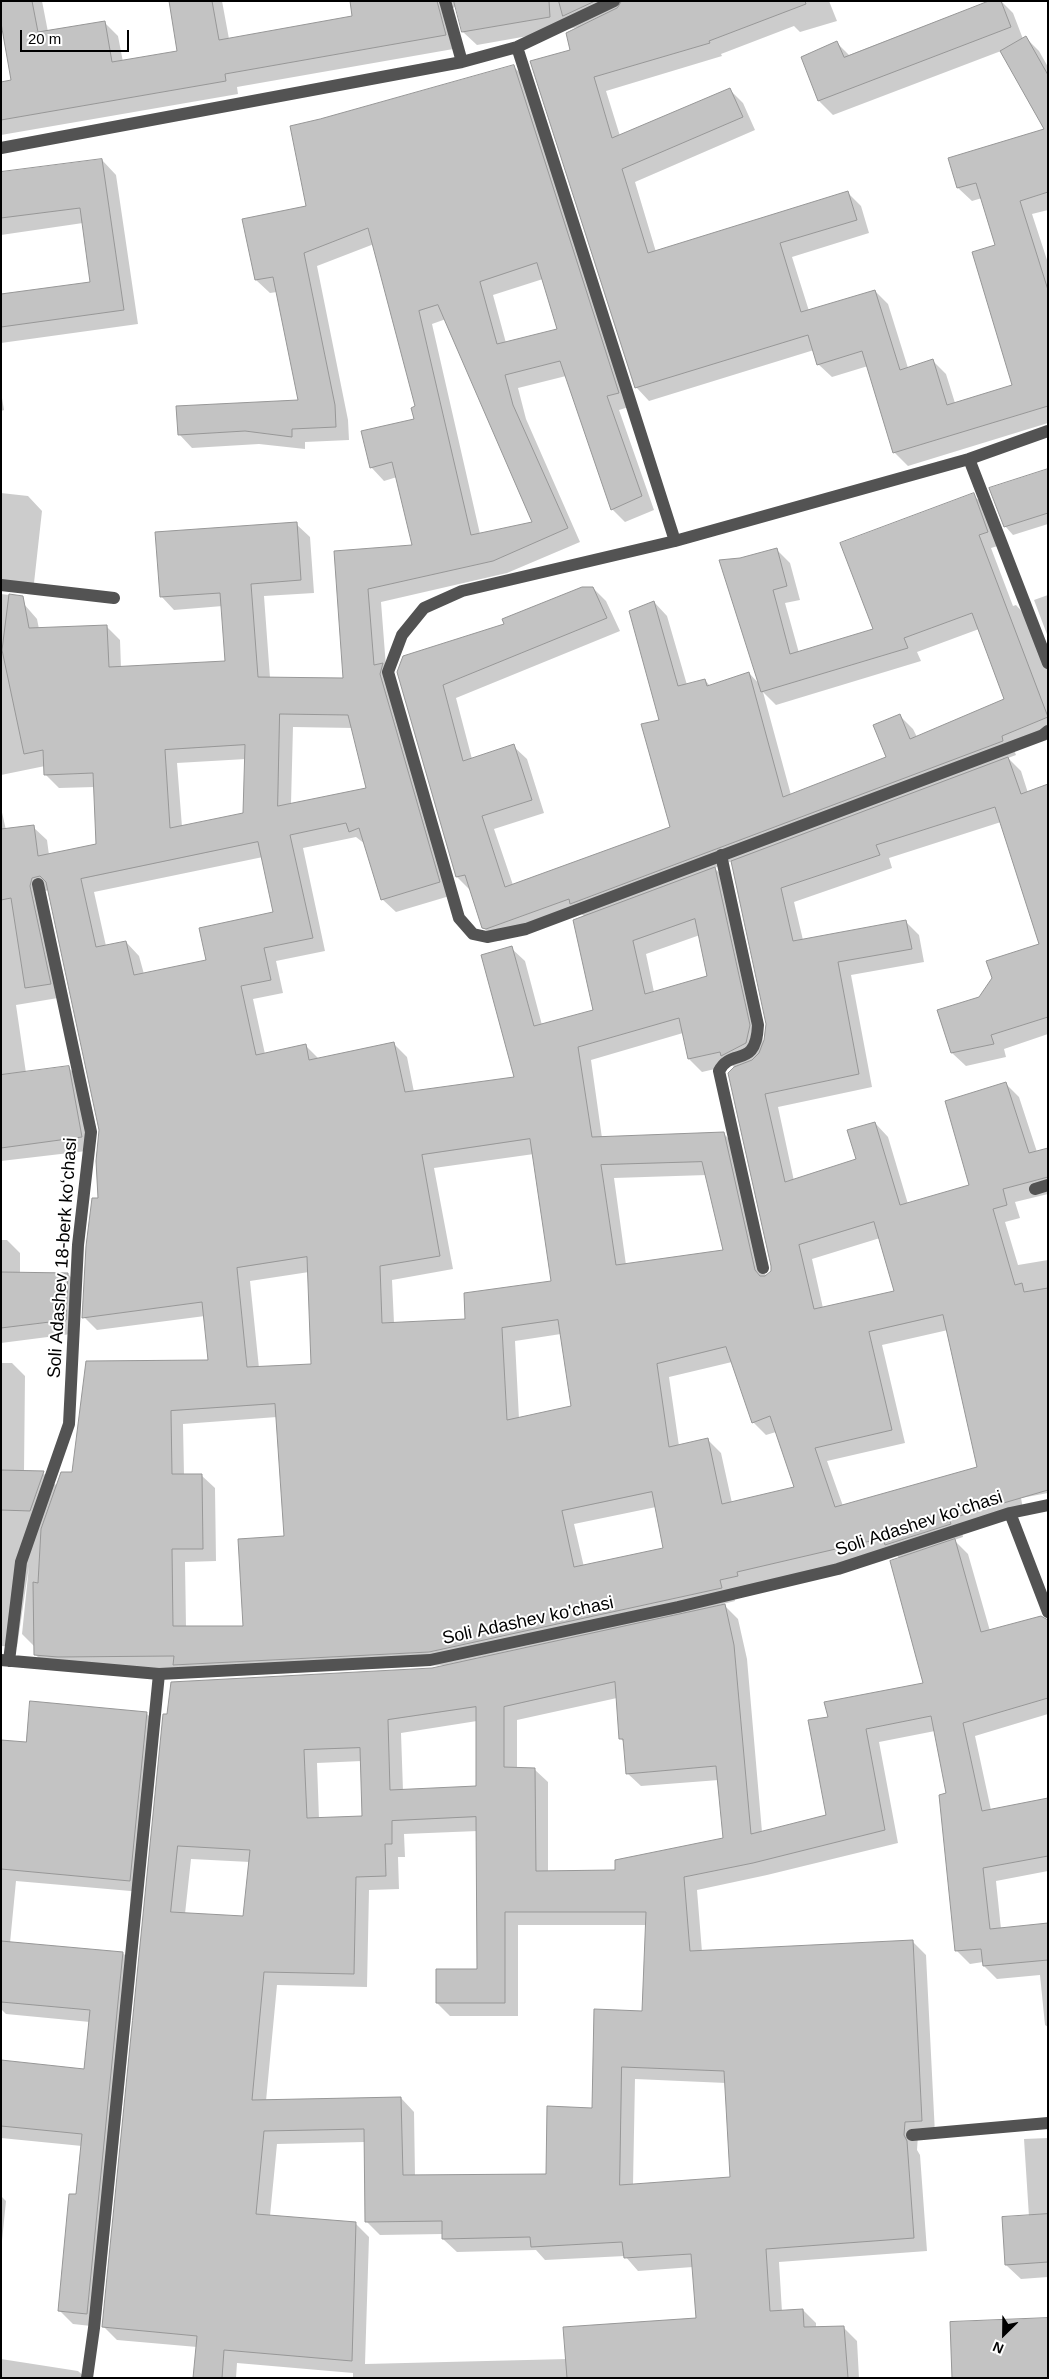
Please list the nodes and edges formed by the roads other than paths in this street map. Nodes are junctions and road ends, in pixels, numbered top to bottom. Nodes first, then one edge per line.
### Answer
1 (445, 1) edge
2 (614, 1) edge
3 (517, 47) junction
4 (462, 62) junction
5 (1, 148) edge
6 (1048, 431) edge
7 (969, 459) junction
8 (675, 541) junction
9 (1, 584) edge
10 (114, 598) dead end
11 (1048, 664) edge
12 (1048, 731) edge
13 (721, 855) junction
14 (38, 884) dead end
15 (1048, 1185) edge
16 (1035, 1189) dead end
17 (763, 1268) dead end
18 (1048, 1505) edge
19 (1010, 1513) junction
20 (1048, 1612) edge
21 (5, 1661) edge
22 (159, 1674) junction
23 (1048, 2123) edge
24 (912, 2135) dead end
25 (87, 2378) edge

1 - 4 street
2 - 3 street
3 - 4 street
3 - 8 street
4 - 5 street
6 - 7 street
7 - 8 street
7 - 11 street
8 - 13 street
9 - 10 street
12 - 13 street
13 - 17 street
14 - 21 street, Soli Adashev 18-berk koʻchasi
15 - 16 street
18 - 19 street, Soli Adashev ko'chasi
19 - 20 street
19 - 22 street, Soli Adashev ko'chasi
21 - 22 street, Soli Adashev ko'chasi
22 - 25 street
23 - 24 street

